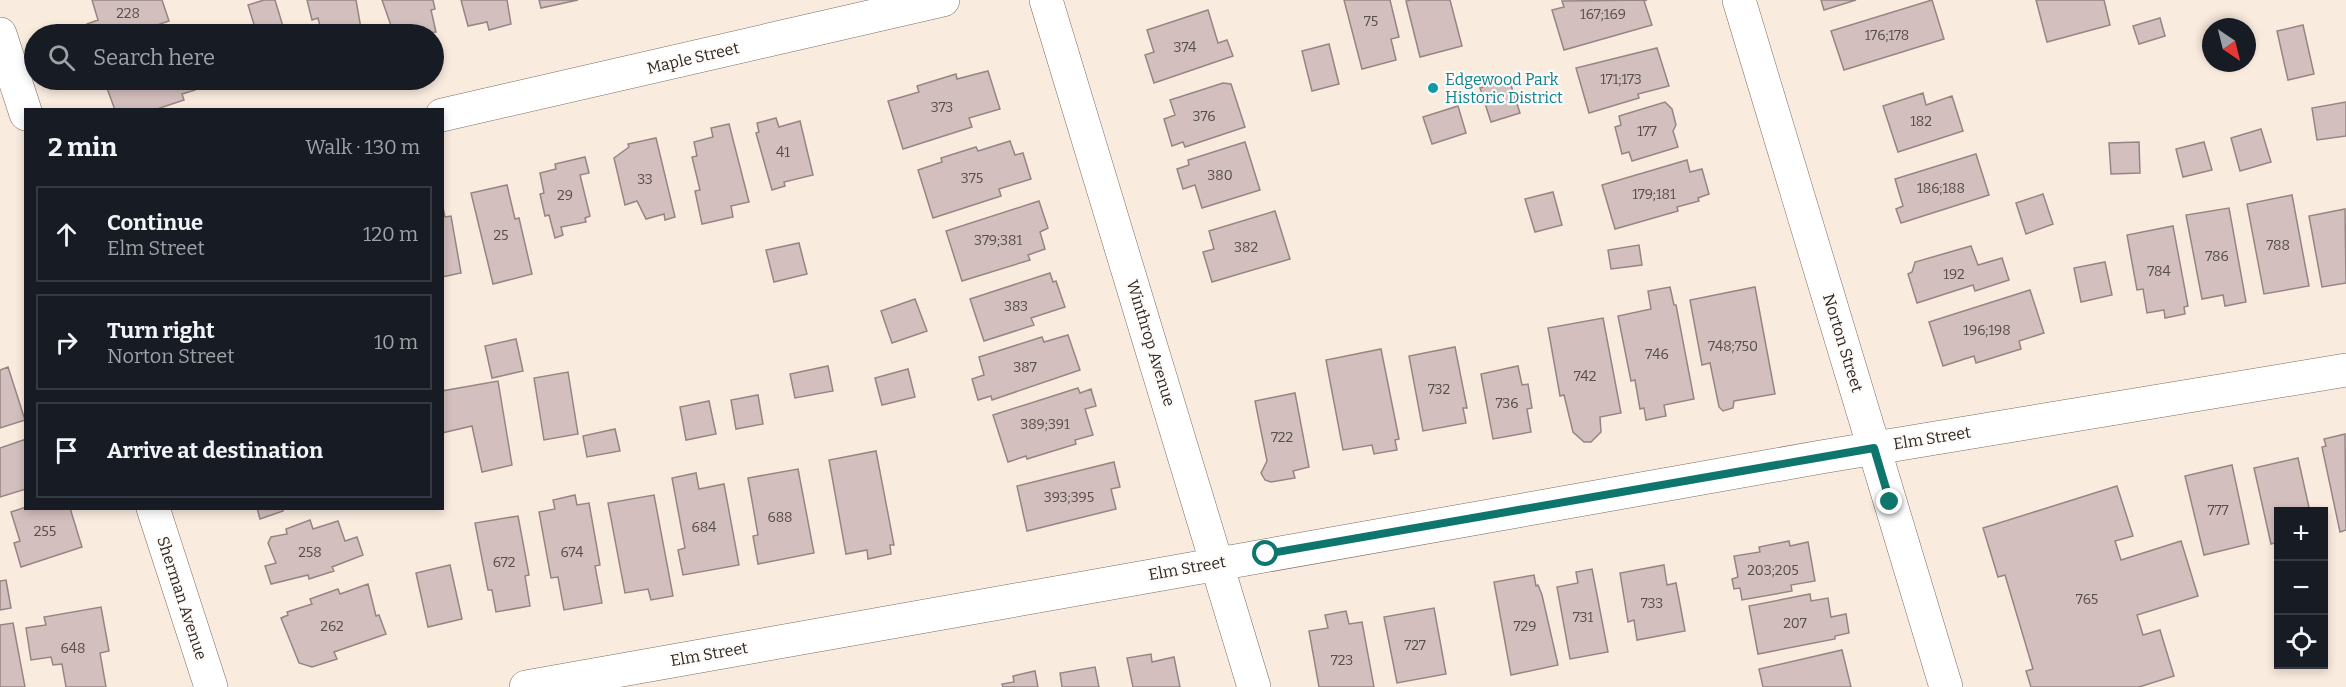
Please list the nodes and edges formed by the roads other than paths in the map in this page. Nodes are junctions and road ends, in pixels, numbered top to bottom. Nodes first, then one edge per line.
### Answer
1 (943, 0) edge
2 (1046, 0) edge
3 (1739, 0) edge
4 (0, 34) edge
5 (24, 108) edge
6 (444, 115) edge
7 (2346, 370) edge
8 (1874, 448) junction
9 (154, 510) edge
10 (1217, 562) junction
11 (211, 687) edge
12 (526, 687) edge
13 (1254, 687) edge
14 (1946, 687) edge

1 - 6 street, Maple Street
2 - 10 street, Winthrop Avenue
3 - 8 street, Norton Street
4 - 5 street
7 - 8 street, Elm Street
8 - 10 street, Elm Street
8 - 14 street, Norton Street
9 - 11 street, Sherman Avenue
10 - 12 street, Elm Street
10 - 13 street, Winthrop Avenue

